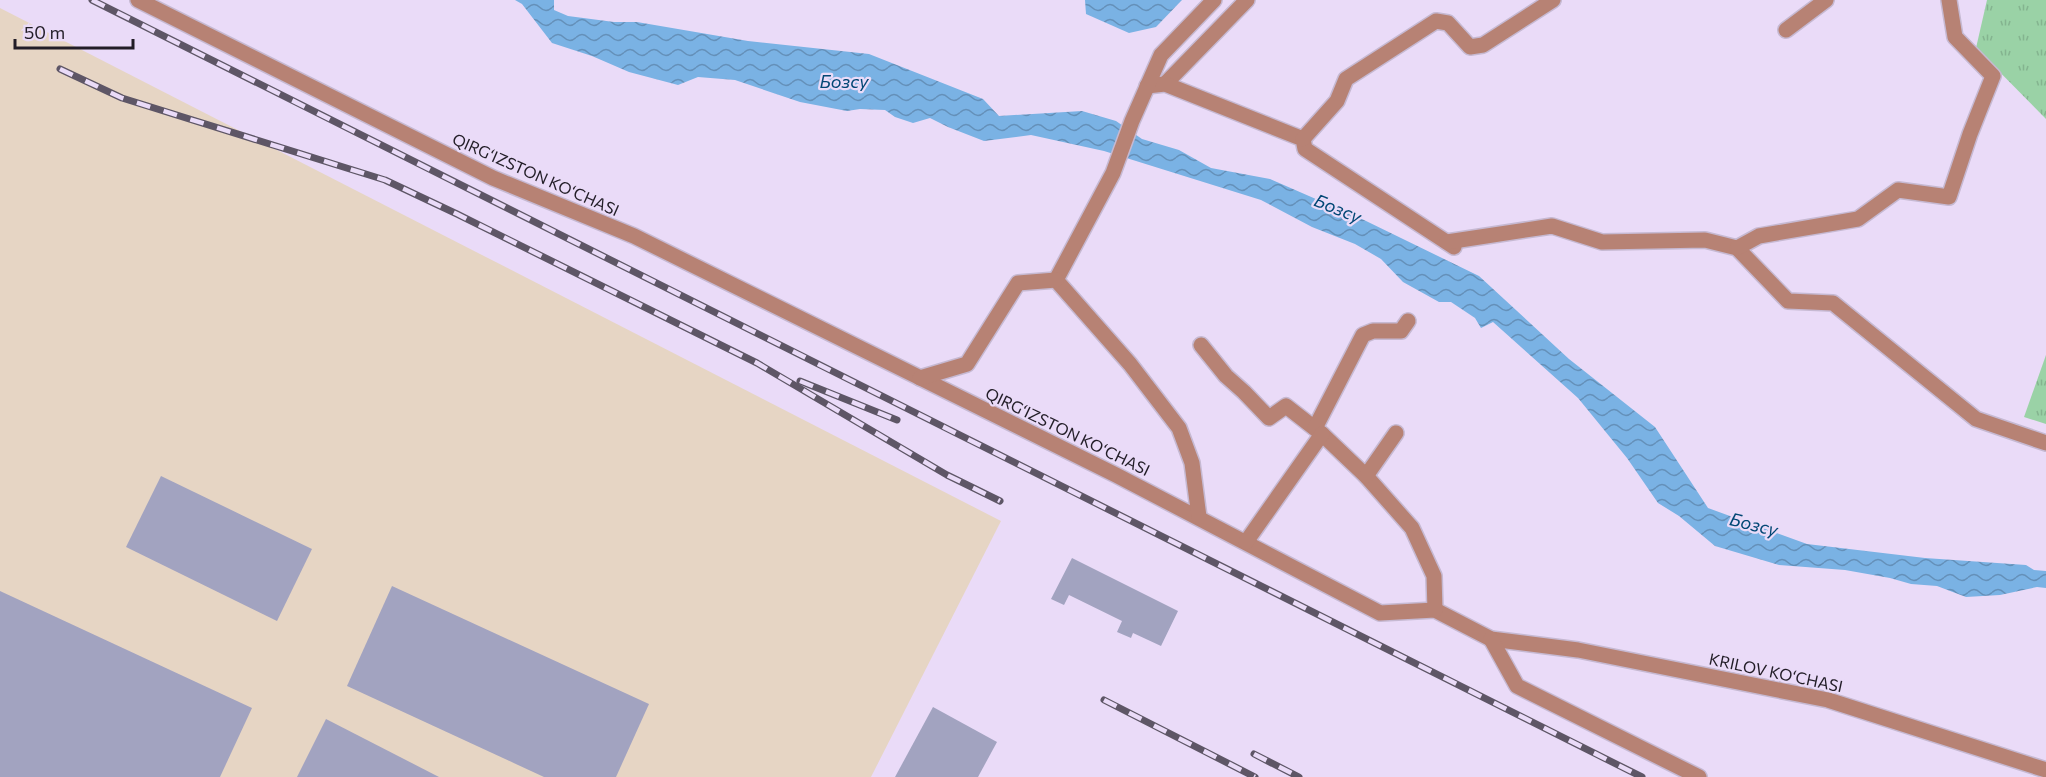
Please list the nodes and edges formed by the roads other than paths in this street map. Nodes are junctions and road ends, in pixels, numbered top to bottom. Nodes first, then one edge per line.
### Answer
1 (138, 0) edge
2 (1214, 0) edge
3 (1248, 0) edge
4 (1553, 0) edge
5 (1826, 0) edge
6 (1949, 0) edge
7 (1786, 30) dead end
8 (1164, 84) junction
9 (1147, 86) junction
10 (1303, 139) junction
11 (1737, 248) junction
12 (1056, 279) junction
13 (1408, 321) dead end
14 (1201, 345) dead end
15 (920, 378) junction
16 (1319, 431) junction
17 (1396, 433) dead end
18 (2046, 443) edge
19 (1366, 476) junction
20 (1199, 517) junction
21 (1246, 542) junction
22 (1435, 610) junction
23 (1491, 639) junction
24 (2046, 770) edge
25 (1699, 777) edge

1 - 15 street, QIRG‘IZSTON KO‘CHASI
2 - 9 street
3 - 8 street
4 - 10 street
5 - 7 street
6 - 11 street
8 - 9 street
8 - 10 street
9 - 12 street
10 - 11 street
11 - 18 street
12 - 15 street
12 - 20 street
13 - 16 street
14 - 16 street
15 - 20 street, QIRG‘IZSTON KO‘CHASI
16 - 19 street
16 - 21 street
17 - 19 street
19 - 22 street
20 - 21 street, QIRG‘IZSTON KO‘CHASI
21 - 22 street, QIRG‘IZSTON KO‘CHASI
22 - 23 street
23 - 24 street, KRILOV KO‘CHASI
23 - 25 street

